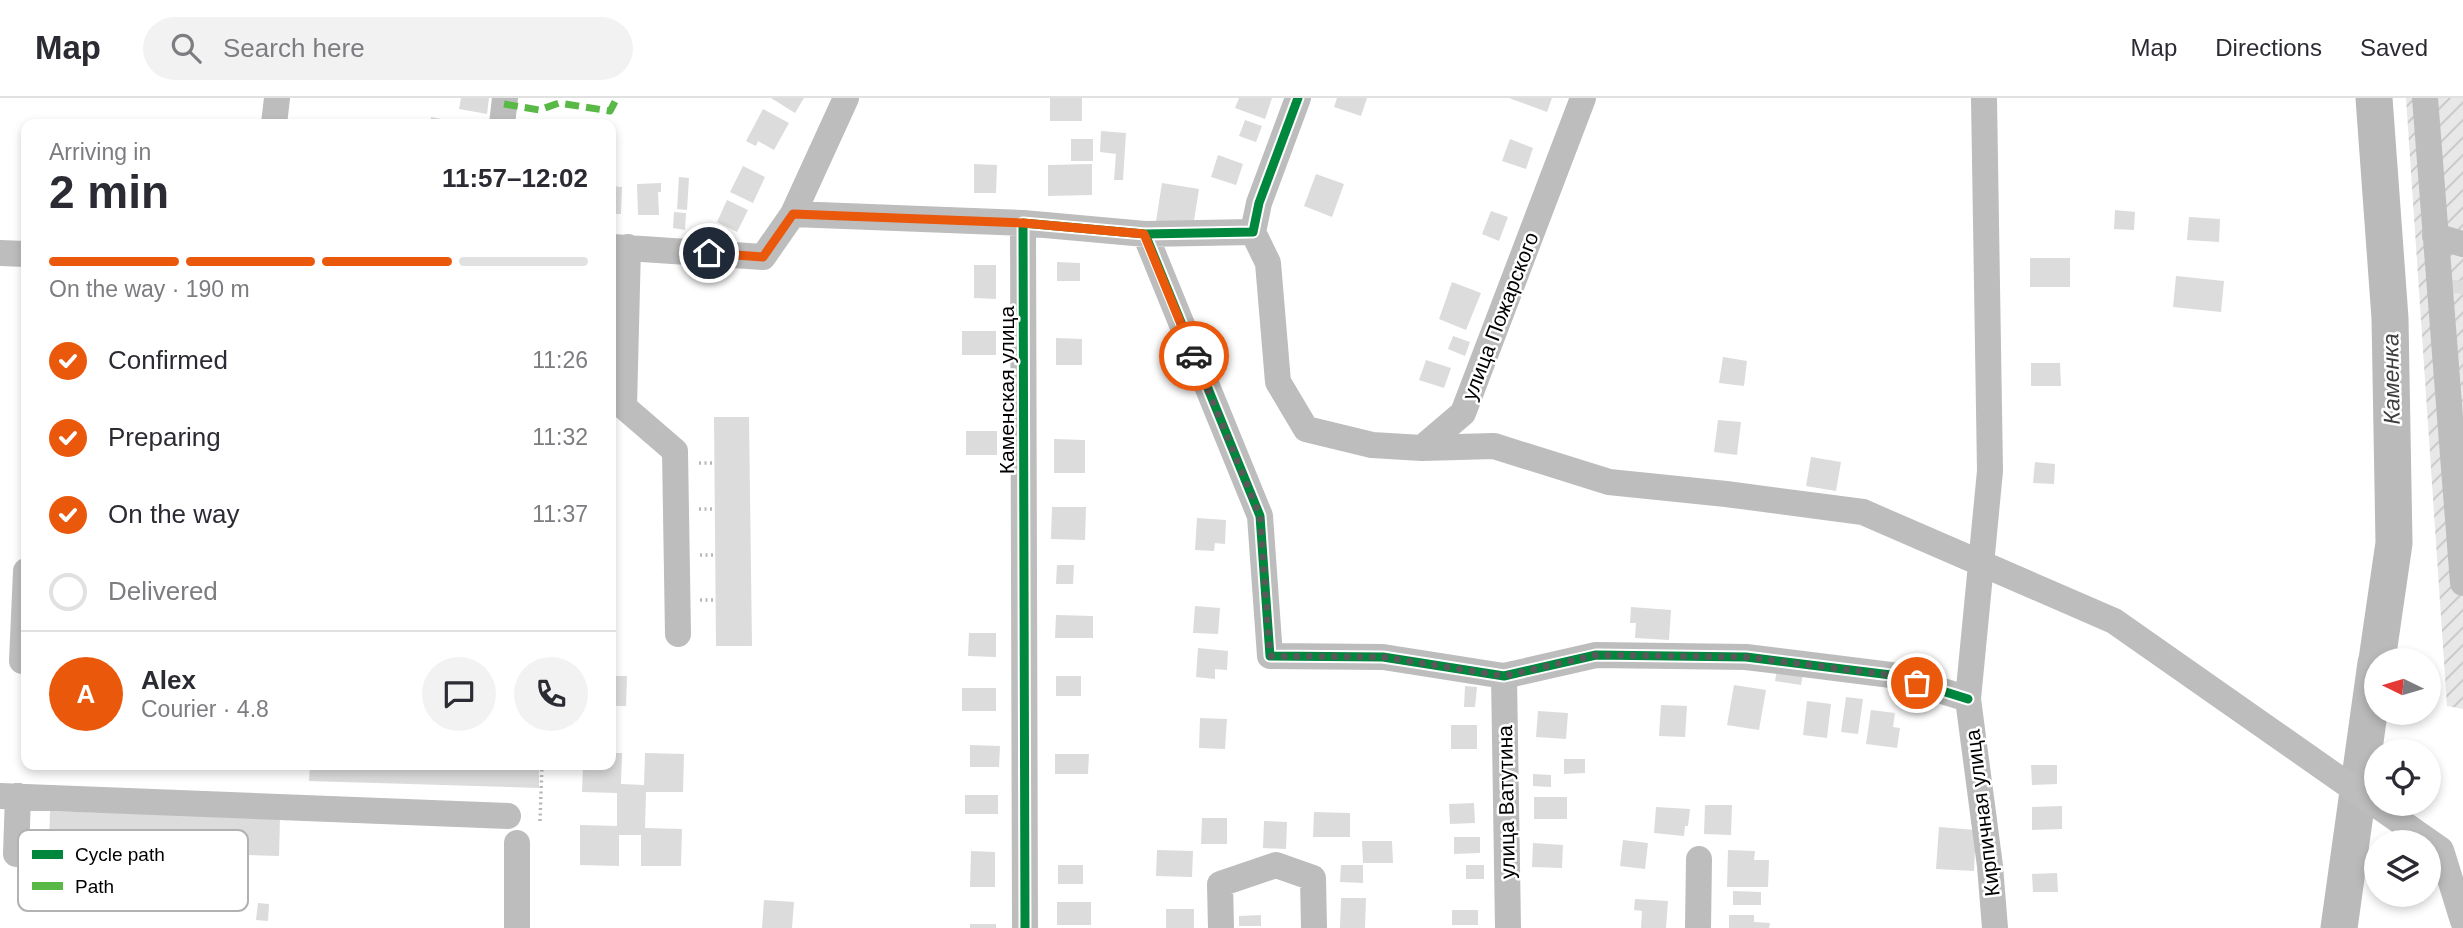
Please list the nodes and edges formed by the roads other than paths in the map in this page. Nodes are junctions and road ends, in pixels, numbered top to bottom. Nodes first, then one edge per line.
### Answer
1 (277, 98) edge
2 (505, 98) edge
3 (846, 98) edge
4 (1298, 98) edge
5 (1583, 98) edge
6 (1984, 98) edge
7 (2425, 98) edge
8 (275, 119) edge
9 (503, 119) edge
10 (793, 214) junction
11 (1023, 223) junction
12 (1253, 232) junction
13 (1144, 234) junction
14 (2435, 236) junction
15 (2463, 243) edge
16 (619, 247) edge
17 (0, 253) edge
18 (21, 254) edge
19 (2457, 445) edge
20 (1422, 448) junction
21 (1982, 565) junction
22 (2463, 583) edge
23 (21, 616) edge
24 (678, 634) dead end
25 (16, 660) edge
26 (1504, 676) junction
27 (1968, 699) junction
28 (9, 796) edge
29 (508, 816) dead end
30 (517, 843) dead end
31 (16, 854) dead end
32 (1699, 859) dead end
33 (2463, 921) edge
34 (517, 928) edge
35 (1025, 928) edge
36 (1221, 928) edge
37 (1314, 928) edge
38 (1508, 928) edge
39 (1698, 928) edge
40 (1995, 928) edge

1 - 8 street
2 - 9 street
3 - 10 street
4 - 12 street
5 - 20 street, улица Пожарского
6 - 21 street, Кирпичная улица
7 - 14 street
10 - 11 street
10 - 16 street
11 - 13 street
11 - 35 street, Каменская улица
12 - 13 street
12 - 20 street
13 - 26 street
14 - 15 street
14 - 19 street
16 - 24 street
17 - 18 street
19 - 22 street
20 - 21 street
21 - 27 street, Кирпичная улица
21 - 33 street
23 - 25 street
26 - 27 street
26 - 38 street, улица Ватутина
27 - 40 street, Кирпичная улица
28 - 29 street
28 - 31 street
30 - 34 street
32 - 39 street
36 - 37 street

